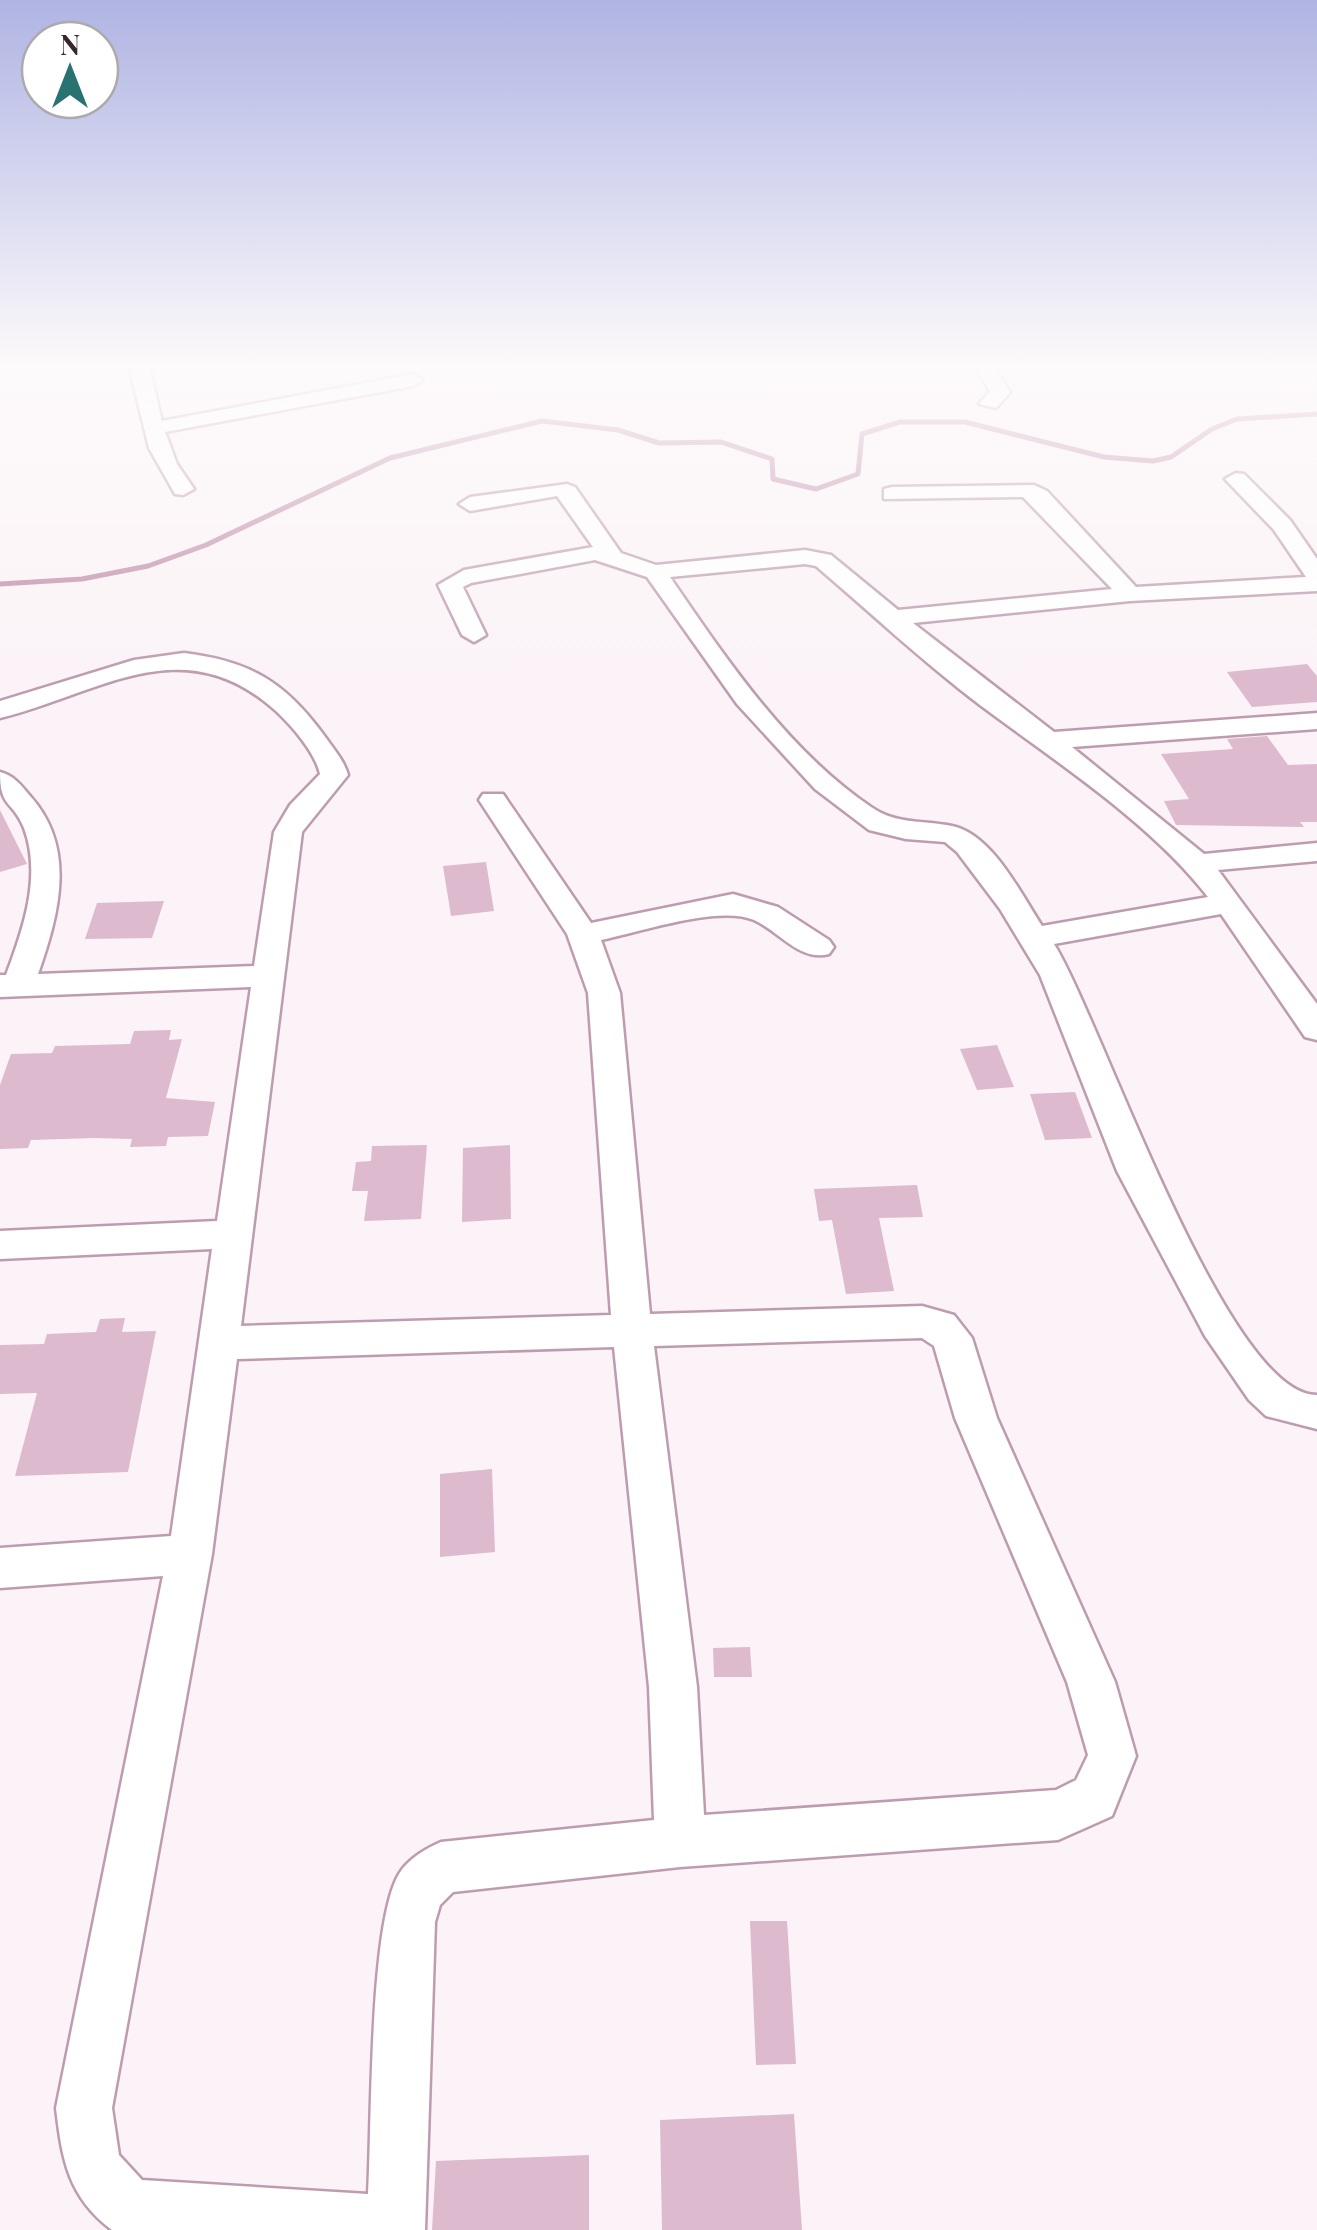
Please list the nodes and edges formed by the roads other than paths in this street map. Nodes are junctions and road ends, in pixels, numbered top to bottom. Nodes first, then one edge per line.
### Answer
1 (168, 470) edge
2 (1236, 479) dead end
3 (183, 489) dead end
4 (892, 494) dead end
5 (470, 504) dead end
6 (610, 556) junction
7 (655, 572) junction
8 (1317, 576) edge
9 (1317, 584) edge
10 (1130, 594) junction
11 (894, 618) junction
12 (474, 634) dead end
13 (0, 710) edge
14 (1317, 722) edge
15 (1048, 741) junction
16 (0, 780) edge
17 (493, 800) dead end
18 (1317, 852) edge
19 (1197, 862) junction
20 (1230, 902) junction
21 (582, 934) junction
22 (1037, 937) junction
23 (818, 947) dead end
24 (271, 976) junction
25 (9, 985) edge
26 (1317, 1029) edge
27 (234, 1234) junction
28 (0, 1246) edge
29 (633, 1332) junction
30 (219, 1344) junction
31 (1317, 1412) edge
32 (190, 1554) junction
33 (0, 1568) edge
34 (680, 1842) junction
35 (396, 2227) edge

1 - 3 street
2 - 8 street
4 - 10 street
5 - 6 street
6 - 7 street
6 - 12 street
7 - 11 street
7 - 22 street
9 - 10 street
10 - 11 street
11 - 15 street
13 - 24 street
14 - 15 street
15 - 19 street
16 - 25 street
17 - 21 street
18 - 19 street
19 - 20 street
20 - 22 street
20 - 26 street
21 - 23 street
21 - 29 street
22 - 31 street
24 - 25 street
24 - 27 street
27 - 28 street
27 - 30 street
29 - 30 street
29 - 34 street
29 - 34 street
30 - 32 street
32 - 33 street
32 - 35 street
34 - 35 street

